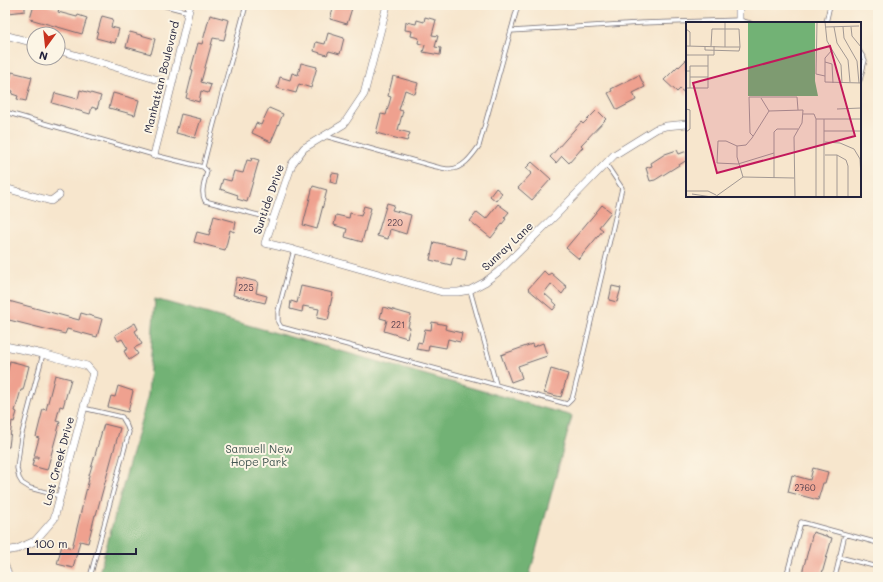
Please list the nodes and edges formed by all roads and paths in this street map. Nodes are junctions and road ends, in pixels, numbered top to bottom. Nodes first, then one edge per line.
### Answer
1 (162, 5) edge
2 (246, 5) edge
3 (387, 5) edge
4 (518, 5) edge
5 (738, 5) edge
6 (830, 5) edge
7 (190, 9) edge
8 (739, 22) edge
9 (826, 22) edge
10 (686, 23) edge
11 (511, 31) junction
12 (5, 35) edge
13 (26, 41) edge
14 (66, 52) edge
15 (861, 54) edge
16 (861, 76) edge
17 (172, 84) junction
18 (5, 112) edge
19 (686, 124) edge
20 (324, 136) junction
21 (154, 155) junction
22 (606, 164) junction
23 (203, 167) junction
24 (5, 188) edge
25 (59, 195) dead end
26 (273, 219) junction
27 (264, 243) joint
28 (294, 250) junction
29 (470, 290) junction
30 (5, 346) edge
31 (43, 354) junction
32 (496, 384) junction
33 (84, 408) junction
34 (60, 496) junction
35 (845, 534) junction
36 (878, 543) edge
37 (5, 551) edge
38 (839, 557) junction
39 (5, 566) edge
40 (878, 567) edge
41 (8, 577) edge
42 (90, 577) edge
43 (786, 577) edge
44 (834, 577) edge

1 - 7 lane
2 - 23 lane
3 - 20 street, Suntide Drive
4 - 11 lane
5 - 8 street
6 - 9 lane
7 - 17 street, Manhattan Boulevard
10 - 11 lane
11 - 20 lane
12 - 13 street
14 - 17 street
15 - 16 lane
17 - 21 street, Manhattan Boulevard
18 - 21 lane
19 - 22 street, Sunray Lane
20 - 26 street, Suntide Drive
21 - 23 lane
22 - 29 street, Sunray Lane
22 - 32 lane
23 - 26 lane
24 - 25 street
26 - 27 street, Suntide Drive
27 - 28 street, Sunray Lane
28 - 29 street, Sunray Lane
28 - 32 lane
29 - 32 lane
30 - 31 street
31 - 33 street, Lost Creek Drive
31 - 34 lane
33 - 34 street, Lost Creek Drive
33 - 42 lane
34 - 37 street, Lost Creek Drive
35 - 36 lane
35 - 38 lane
35 - 43 lane
38 - 40 lane
38 - 44 lane
39 - 41 street

